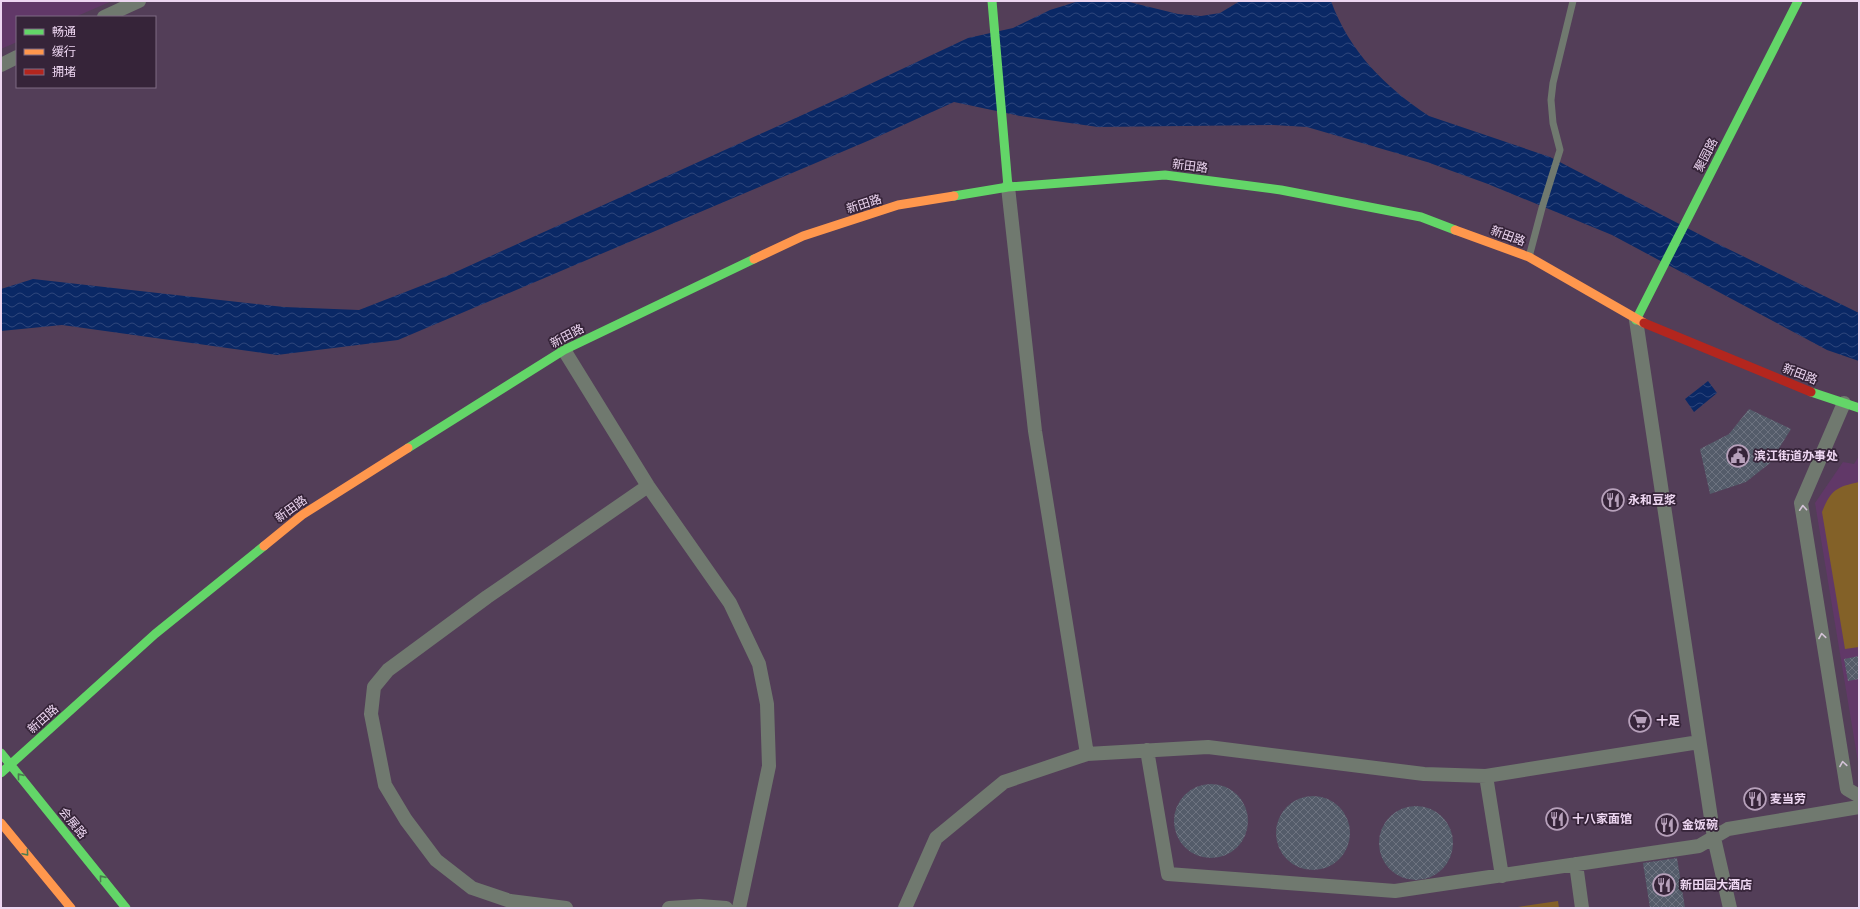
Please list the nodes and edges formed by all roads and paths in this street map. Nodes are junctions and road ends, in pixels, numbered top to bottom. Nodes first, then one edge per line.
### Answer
1 (138, 1) edge
2 (992, 1) edge
3 (1572, 1) edge
4 (1798, 1) edge
5 (106, 16) edge
6 (16, 58) edge
7 (1, 65) edge
8 (1008, 187) junction
9 (1529, 257) junction
10 (1636, 320) junction
11 (564, 350) junction
12 (1844, 403) junction
13 (1859, 408) edge
14 (648, 486) junction
15 (1700, 742) junction
16 (1147, 750) junction
17 (1, 753) edge
18 (1087, 754) junction
19 (11, 764) junction
20 (1, 773) edge
21 (1486, 776) junction
22 (1859, 796) edge
23 (1859, 807) edge
24 (1, 823) edge
25 (1714, 838) junction
26 (1576, 864) junction
27 (1502, 876) junction
28 (72, 908) edge
29 (126, 908) edge
30 (566, 908) edge
31 (669, 908) edge
32 (726, 908) edge
33 (739, 908) edge
34 (905, 908) edge
35 (1582, 908) edge
36 (1730, 908) edge

1 - 5 street
2 - 8 street
3 - 9 lane
4 - 10 street, 聚园路
6 - 7 street
8 - 9 street, 新田路
8 - 11 street, 新田路
8 - 18 street
9 - 10 street, 新田路
10 - 12 street, 新田路
10 - 15 street
11 - 14 street
11 - 19 street, 新田路
12 - 13 street, 新田路
22 -> 12 street
14 - 30 street
14 - 33 street
15 - 21 street
15 - 25 street
16 - 18 street
16 - 21 street
16 - 27 street
17 - 19 street, 会展路
18 - 34 street
19 - 20 street, 新田路
29 -> 19 street, 会展路
21 - 27 street
23 - 25 street
24 -> 28 street
25 - 26 street
25 - 36 street
26 - 27 street
26 - 35 street
31 - 32 street

